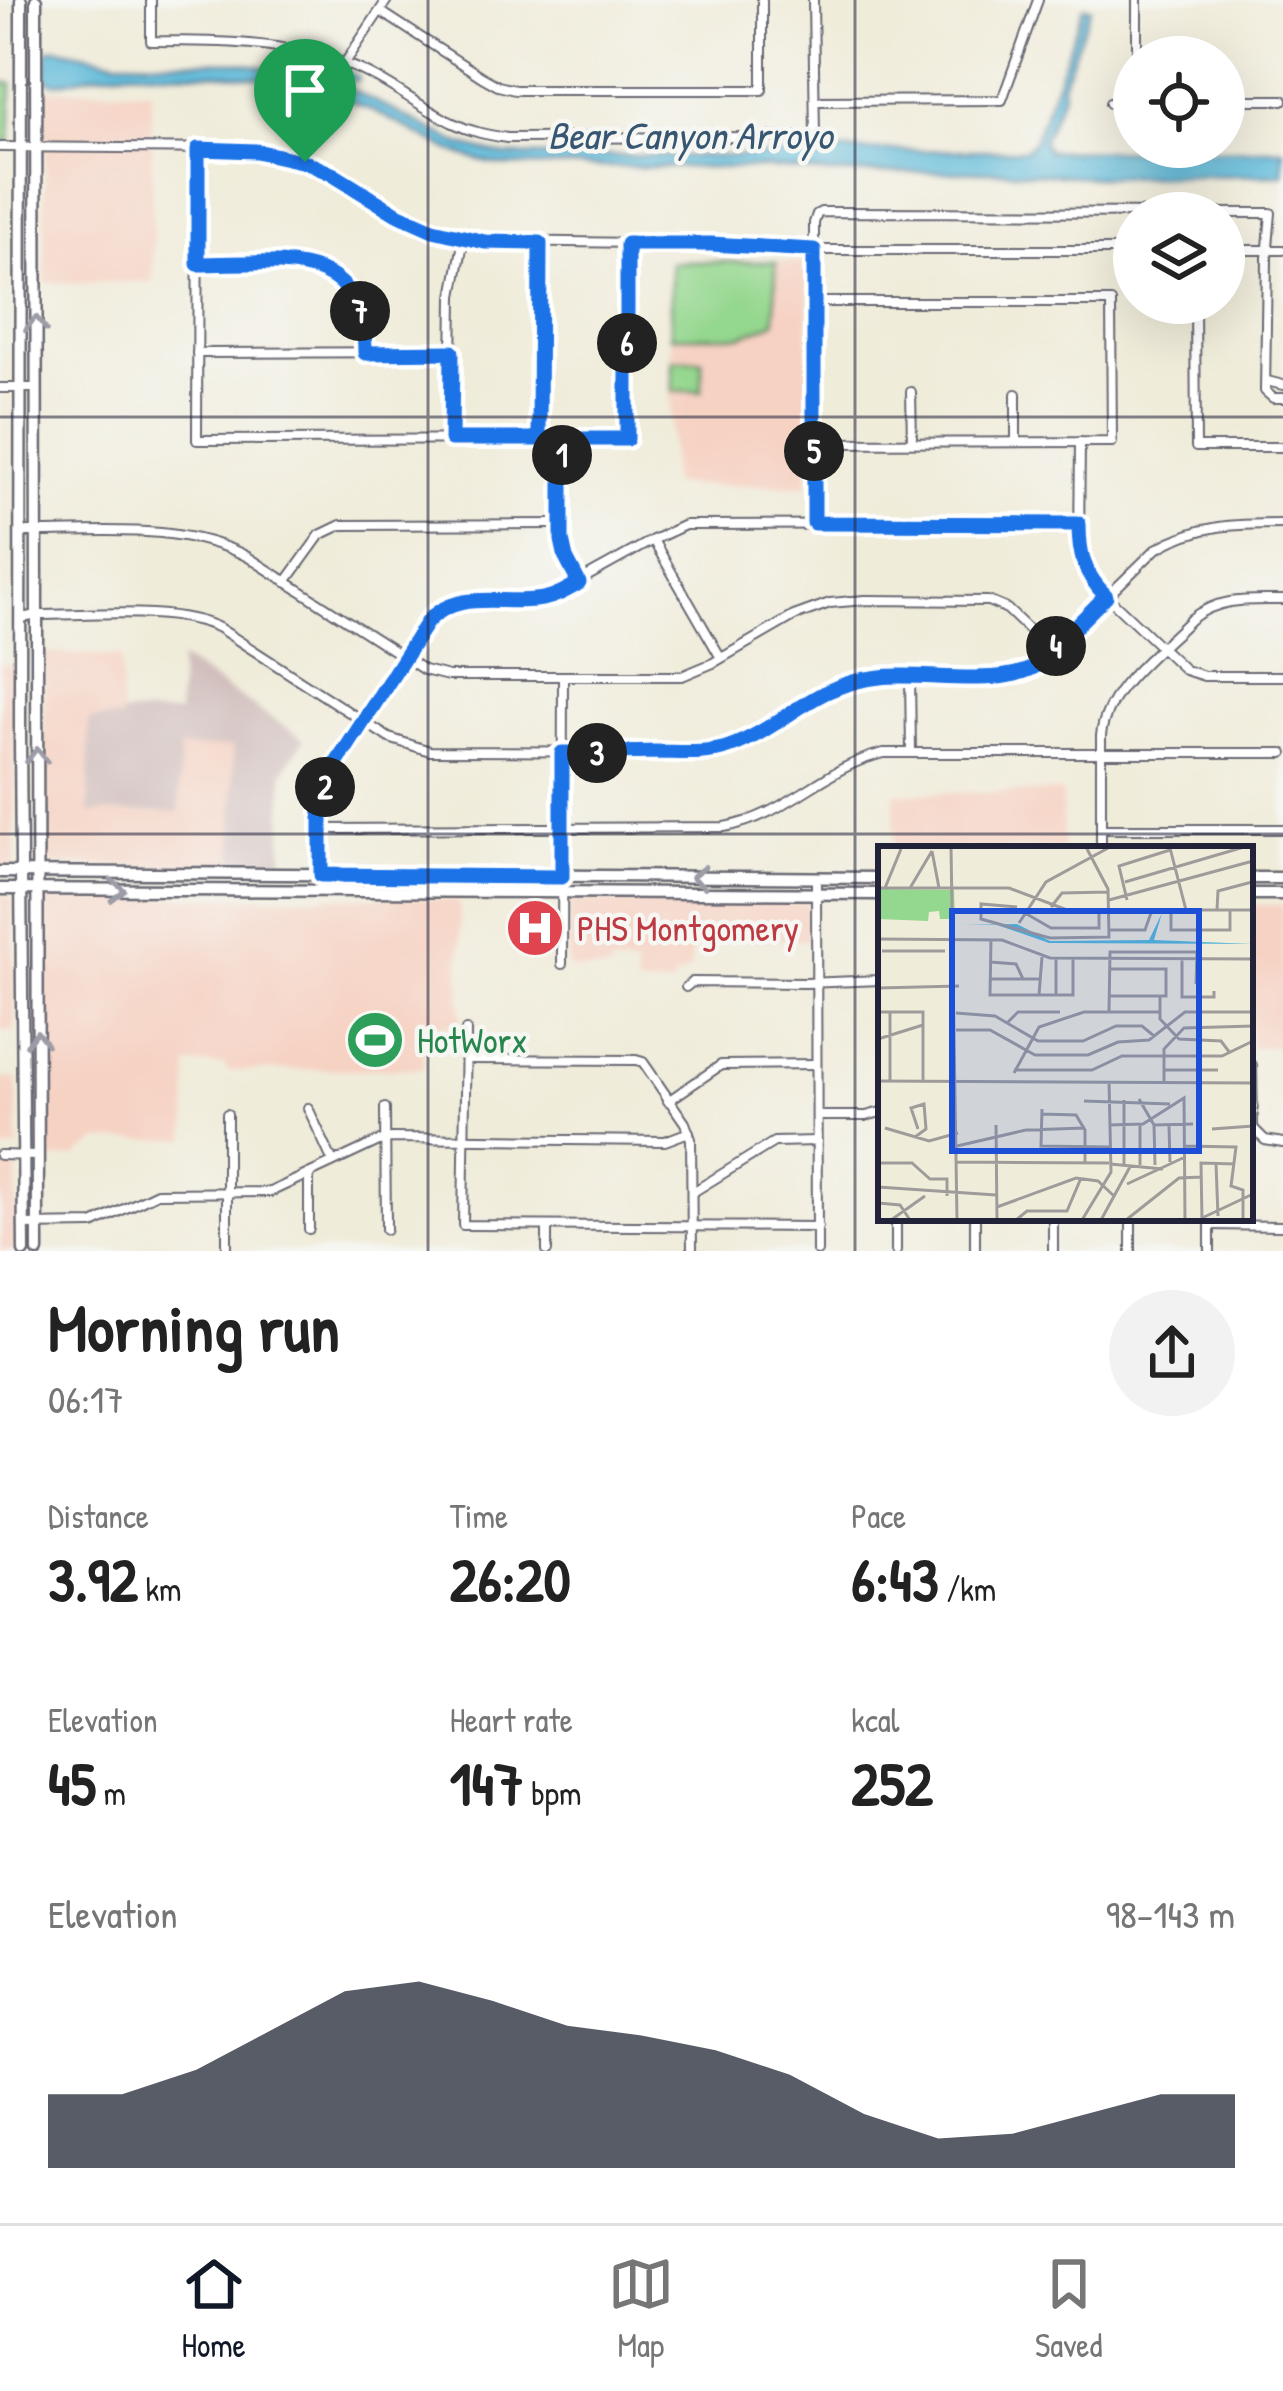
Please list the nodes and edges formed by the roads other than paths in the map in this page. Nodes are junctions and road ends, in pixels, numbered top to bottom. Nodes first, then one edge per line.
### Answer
1 (21, 0) edge
2 (36, 0) edge
3 (151, 0) edge
4 (387, 0) edge
5 (762, 0) edge
6 (813, 0) edge
7 (1038, 0) edge
8 (1137, 0) edge
9 (380, 10) junction
10 (1137, 36) edge
11 (346, 63) junction
12 (1245, 100) edge
13 (1283, 100) edge
14 (814, 101) junction
15 (1110, 103) dead end
16 (1113, 103) edge
17 (0, 147) edge
18 (21, 147) junction
19 (36, 147) junction
20 (198, 149) junction
21 (464, 238) junction
22 (540, 243) junction
23 (627, 244) junction
24 (814, 250) junction
25 (1113, 250) edge
26 (1245, 250) edge
27 (1270, 250) junction
28 (1283, 250) edge
29 (198, 264) junction
30 (814, 302) junction
31 (1196, 324) edge
32 (452, 352) junction
33 (197, 353) junction
34 (365, 353) junction
35 (1267, 381) junction
36 (1283, 385) edge
37 (0, 388) edge
38 (20, 388) junction
39 (36, 388) junction
40 (911, 392) dead end
41 (1016, 394) dead end
42 (1283, 398) edge
43 (451, 439) junction
44 (539, 439) junction
45 (562, 439) junction
46 (911, 442) junction
47 (1016, 442) junction
48 (1080, 442) junction
49 (814, 443) junction
50 (1283, 447) edge
51 (814, 523) junction
52 (562, 524) junction
53 (1079, 524) junction
54 (1283, 524) edge
55 (21, 532) junction
56 (36, 532) junction
57 (653, 540) junction
58 (286, 581) junction
59 (579, 583) junction
60 (1106, 596) junction
61 (1283, 600) edge
62 (38, 615) junction
63 (21, 618) junction
64 (1161, 650) junction
65 (1051, 651) junction
66 (404, 658) junction
67 (721, 658) junction
68 (910, 676) junction
69 (1283, 676) edge
70 (562, 677) junction
71 (362, 721) junction
72 (910, 752) junction
73 (562, 753) junction
74 (1101, 753) junction
75 (1283, 753) edge
76 (320, 829) junction
77 (562, 829) junction
78 (1101, 829) junction
79 (1283, 829) edge
80 (1101, 846) edge
81 (0, 872) edge
82 (21, 872) junction
83 (38, 873) junction
84 (321, 875) junction
85 (562, 877) junction
86 (816, 878) junction
87 (878, 878) edge
88 (0, 890) edge
89 (21, 890) junction
90 (38, 890) junction
91 (321, 891) junction
92 (562, 892) junction
93 (817, 893) junction
94 (878, 893) edge
95 (1283, 893) edge
96 (1253, 894) edge
97 (562, 964) dead end
98 (878, 980) edge
99 (816, 981) junction
100 (686, 987) dead end
101 (466, 1030) dead end
102 (466, 1058) junction
103 (816, 1064) junction
104 (668, 1101) junction
105 (308, 1108) dead end
106 (385, 1108) dead end
107 (878, 1113) edge
108 (227, 1114) dead end
109 (817, 1116) junction
110 (1253, 1127) edge
111 (689, 1132) junction
112 (464, 1138) junction
113 (386, 1139) junction
114 (817, 1141) junction
115 (1283, 1143) edge
116 (0, 1155) edge
117 (31, 1156) junction
118 (333, 1162) junction
119 (309, 1174) junction
120 (226, 1192) junction
121 (692, 1192) junction
122 (1210, 1221) edge
123 (24, 1225) junction
124 (38, 1225) junction
125 (547, 1226) junction
126 (692, 1226) junction
127 (1283, 1226) edge
128 (818, 1227) junction
129 (309, 1229) dead end
130 (386, 1229) dead end
131 (24, 1251) edge
132 (38, 1251) edge
133 (227, 1251) edge
134 (547, 1251) edge
135 (692, 1251) edge
136 (817, 1251) edge
137 (1210, 1251) edge

1 - 18 main road
2 - 19 main road
3 - 11 street
4 - 9 street
5 - 9 street
6 - 14 street
7 - 14 street
8 - 10 street
9 - 11 street
11 - 14 street
12 - 13 street
15 - 16 street
17 - 18 street
18 - 19 street
18 - 38 main road
19 - 20 street
39 -> 19 main road
20 - 21 street
20 - 29 street
21 - 22 street
21 - 32 street
22 - 23 street
22 - 44 street
23 - 24 street
23 - 45 street
24 - 25 street
24 - 27 street
24 - 30 street
26 - 27 street
27 - 28 street
27 - 35 street
29 - 33 street
29 - 34 street
30 - 48 street
30 - 49 street
31 - 50 street
32 - 34 street
32 - 43 street
33 - 34 street
33 - 43 street
35 - 36 street
35 - 42 street
37 - 38 street
38 - 39 street
38 - 55 main road
39 - 56 main road
40 - 46 street
41 - 47 street
43 - 44 street
44 - 45 street
45 - 52 street
46 - 47 street
46 - 49 street
47 - 48 street
48 - 53 street
49 - 51 street
51 - 53 street
51 - 57 street
52 - 58 street
52 - 59 street
53 - 60 street
54 - 60 street
55 - 56 street
55 - 63 main road
56 - 58 street
56 - 62 main road
57 - 59 street
57 - 67 street
58 - 66 street
59 - 66 street
60 - 64 street
60 - 65 street
61 - 64 street
62 - 63 street
62 - 71 street
83 -> 62 main road
63 - 82 main road
64 - 69 street
64 - 74 street
65 - 67 street
65 - 68 street
66 - 70 street
66 - 71 street
67 - 70 street
68 - 72 street
68 - 73 street
70 - 73 street
71 - 73 street
71 - 76 street
72 - 74 street
72 - 77 street
73 - 77 street
74 - 75 street
74 - 78 street
76 - 77 street
76 - 84 street
77 - 85 street
78 - 79 street
78 - 80 street
81 - 82 main road
82 - 83 main road
82 - 89 main road
83 - 84 main road
83 - 90 main road
84 - 85 main road
84 - 91 street
86 -> 85 main road
85 - 92 street
86 - 87 main road
86 - 93 street
88 - 89 main road
89 - 90 main road
89 - 117 main road
90 -> 91 main road
117 -> 90 main road
91 - 92 main road
92 - 93 main road
92 - 97 street
93 - 94 main road
93 - 99 street
95 - 96 main road
98 - 99 street
99 - 100 street
99 - 103 street
101 - 102 street
102 - 104 street
102 - 112 street
103 - 104 street
103 - 109 street
104 - 111 street
105 - 118 street
106 - 113 street
107 - 109 street
108 - 120 street
109 - 114 street
110 - 115 street
111 - 112 street
111 - 121 street
112 - 113 street
112 - 125 street
113 - 118 street
113 - 130 street
114 - 121 street
114 - 128 street
116 - 117 street
117 - 123 main road
117 - 124 main road
118 - 119 street
119 - 120 street
119 - 129 street
120 - 124 street
120 - 133 street
121 - 126 street
122 - 127 street
122 - 137 street
123 - 124 street
123 - 131 main road
124 - 132 main road
125 - 126 street
125 - 134 street
126 - 128 street
126 - 135 street
128 - 136 street

